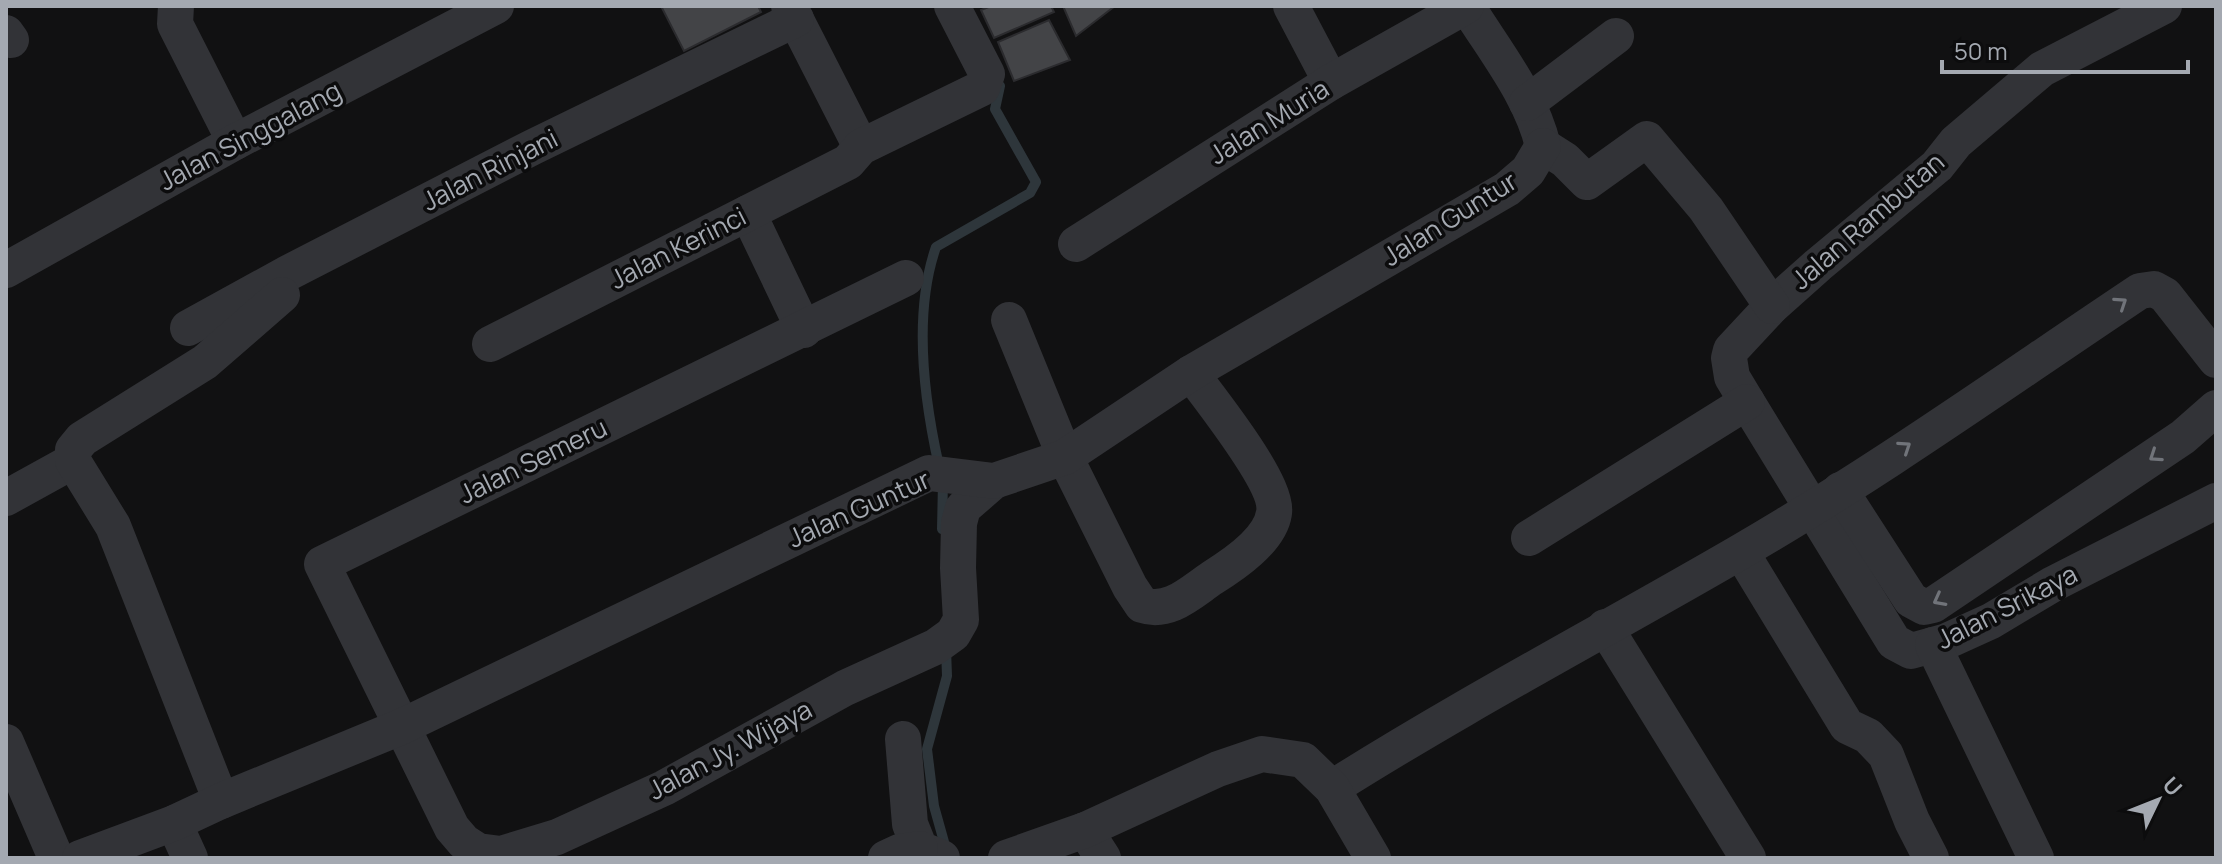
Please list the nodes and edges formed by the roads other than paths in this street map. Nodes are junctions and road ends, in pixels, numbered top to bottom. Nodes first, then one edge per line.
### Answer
1 (176, 6) edge
2 (496, 6) edge
3 (952, 6) edge
4 (1291, 6) edge
5 (1466, 6) edge
6 (2164, 6) edge
7 (792, 12) edge
8 (1616, 36) dead end
9 (1331, 82) junction
10 (1527, 103) junction
11 (235, 142) junction
12 (1543, 146) junction
13 (861, 147) junction
14 (748, 213) junction
15 (1076, 244) dead end
16 (6, 270) edge
17 (288, 273) junction
18 (906, 278) dead end
19 (1772, 306) junction
20 (1009, 320) dead end
21 (188, 328) dead end
22 (804, 330) junction
23 (490, 344) dead end
24 (2216, 360) edge
25 (1191, 373) junction
26 (1747, 402) junction
27 (2216, 408) edge
28 (1065, 457) junction
29 (73, 461) junction
30 (994, 481) junction
31 (6, 498) edge
32 (1825, 500) junction
33 (2216, 501) edge
34 (1529, 538) dead end
35 (1741, 552) junction
36 (1605, 627) junction
37 (1933, 645) junction
38 (403, 726) junction
39 (903, 739) dead end
40 (6, 742) edge
41 (1332, 788) junction
42 (221, 801) junction
43 (174, 823) junction
44 (1094, 844) edge
45 (931, 854) edge
46 (56, 858) edge
47 (80, 858) edge
48 (190, 858) edge
49 (886, 858) edge
50 (1006, 858) edge
51 (1373, 858) edge
52 (1748, 858) edge
53 (1931, 858) edge
54 (2036, 858) edge

1 - 11 street
2 - 11 street, Jalan Singgalang
3 - 13 street, Jalan Kerinci
4 - 9 street
5 - 9 street, Jalan Muria
5 - 10 street
6 - 19 street, Jalan Rambutan
7 - 13 street
7 - 17 street, Jalan Rinjani
8 - 10 street
9 - 15 street, Jalan Muria
10 - 12 street
11 - 16 street, Jalan Singgalang
12 - 19 street
12 - 25 street, Jalan Guntur
13 - 14 street, Jalan Kerinci
14 - 22 street
14 - 23 street, Jalan Kerinci
17 - 21 street, Jalan Rinjani
17 - 29 street
18 - 22 street, Jalan Semeru
19 - 26 street, Jalan Rambutan
20 - 28 street
22 - 38 street, Jalan Semeru
32 -> 24 street
25 - 28 street, Jalan Guntur
25 - 28 street
26 - 32 street, Jalan Rambutan
26 - 34 street
27 -> 32 street
28 - 30 street, Jalan Guntur
29 - 31 street
29 - 42 street
30 - 38 street, Jalan Guntur
30 - 38 street, Jalan Jy. Wijaya
32 - 35 street
32 - 37 street, Jalan Srikaya
33 - 37 street, Jalan Srikaya
35 - 36 street
35 - 53 street
36 - 41 street
36 - 52 street
37 - 54 street
38 - 42 street, Jalan Guntur
39 - 45 street
40 - 46 street
41 - 44 street
41 - 51 street
42 - 43 street, Jalan Guntur
43 - 47 street, Jalan Guntur
43 - 48 street
44 - 50 street
45 - 49 street

